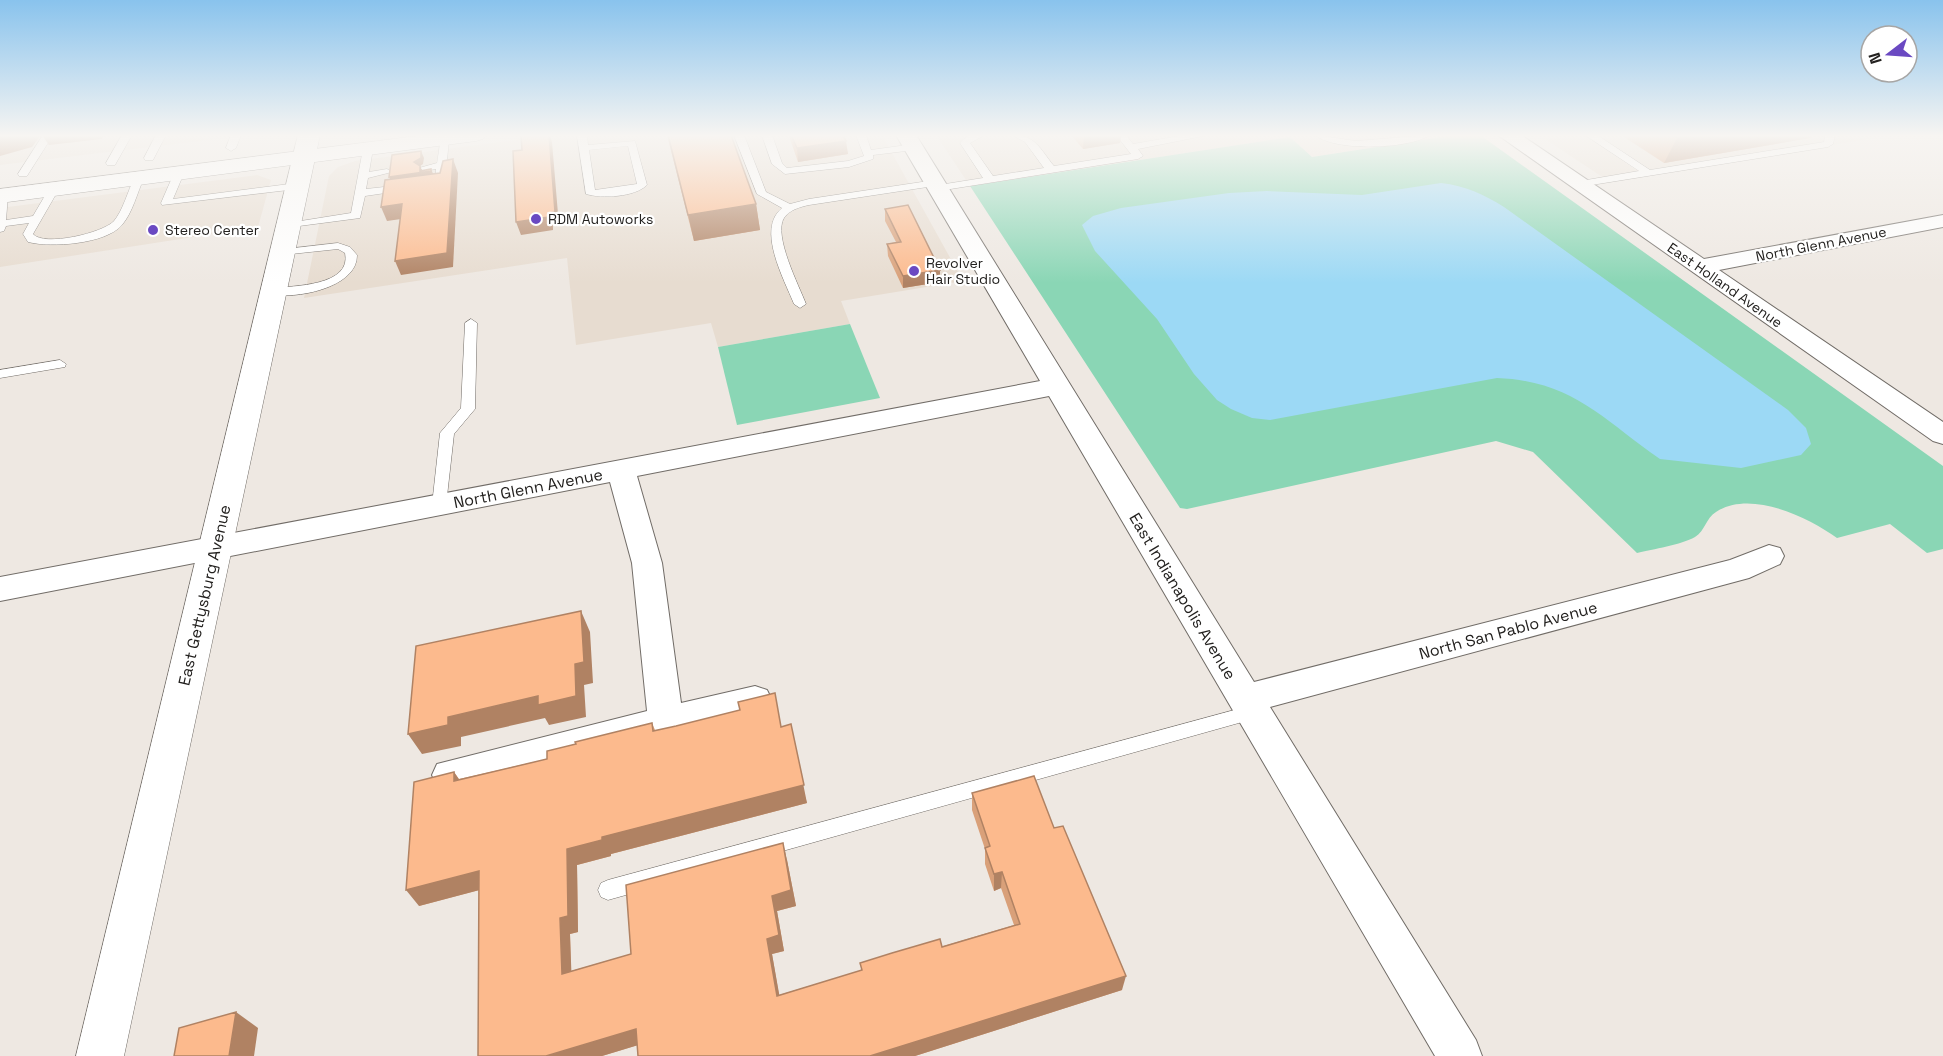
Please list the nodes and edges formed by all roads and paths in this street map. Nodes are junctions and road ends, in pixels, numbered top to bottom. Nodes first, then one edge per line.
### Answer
1 (90, 184) edge
2 (136, 184) edge
3 (174, 184) edge
4 (265, 184) edge
5 (298, 184) edge
6 (362, 184) edge
7 (590, 184) edge
8 (642, 184) edge
9 (758, 184) edge
10 (945, 184) edge
11 (1579, 184) edge
12 (418, 185) edge
13 (937, 185) junction
14 (1, 189) edge
15 (54, 189) junction
16 (360, 193) junction
17 (790, 208) junction
18 (37, 219) junction
19 (1943, 221) edge
20 (0, 224) edge
21 (0, 229) edge
22 (285, 239) junction
23 (1699, 267) junction
24 (273, 292) junction
25 (800, 304) dead end
26 (471, 324) dead end
27 (60, 364) dead end
28 (0, 374) edge
29 (1057, 386) junction
30 (1943, 435) edge
31 (621, 470) junction
32 (439, 505) junction
33 (214, 548) junction
34 (1769, 556) dead end
35 (0, 589) edge
36 (755, 700) edge
37 (1249, 706) junction
38 (666, 722) junction
39 (450, 775) edge
40 (608, 890) dead end
41 (100, 1056) edge
42 (1460, 1056) edge

1 - 15 street
2 - 18 lane
3 - 4 lane
5 - 22 street, East Gettysburg Avenue
6 - 16 lane
7 - 8 lane
9 - 17 lane
10 - 13 lane
11 - 23 street, East Holland Avenue
12 - 16 lane
13 - 17 lane
13 - 29 street, East Indianapolis Avenue
14 - 15 street
14 - 20 lane
15 - 18 lane
16 - 22 lane
17 - 25 lane
18 - 20 lane
19 - 23 street, North Glenn Avenue
20 - 21 lane
22 - 24 street, East Gettysburg Avenue
22 - 24 lane
23 - 30 street, East Holland Avenue
24 - 33 street, East Gettysburg Avenue
26 - 32 lane
27 - 28 lane
29 - 31 street, North Glenn Avenue
29 - 37 street, East Indianapolis Avenue
31 - 32 street, North Glenn Avenue
31 - 38 street
32 - 33 street, North Glenn Avenue
33 - 35 street, North Glenn Avenue
33 - 41 street, East Gettysburg Avenue
34 - 37 street, North San Pablo Avenue
36 - 38 street
37 - 40 lane
37 - 42 street, East Indianapolis Avenue
38 - 39 street

